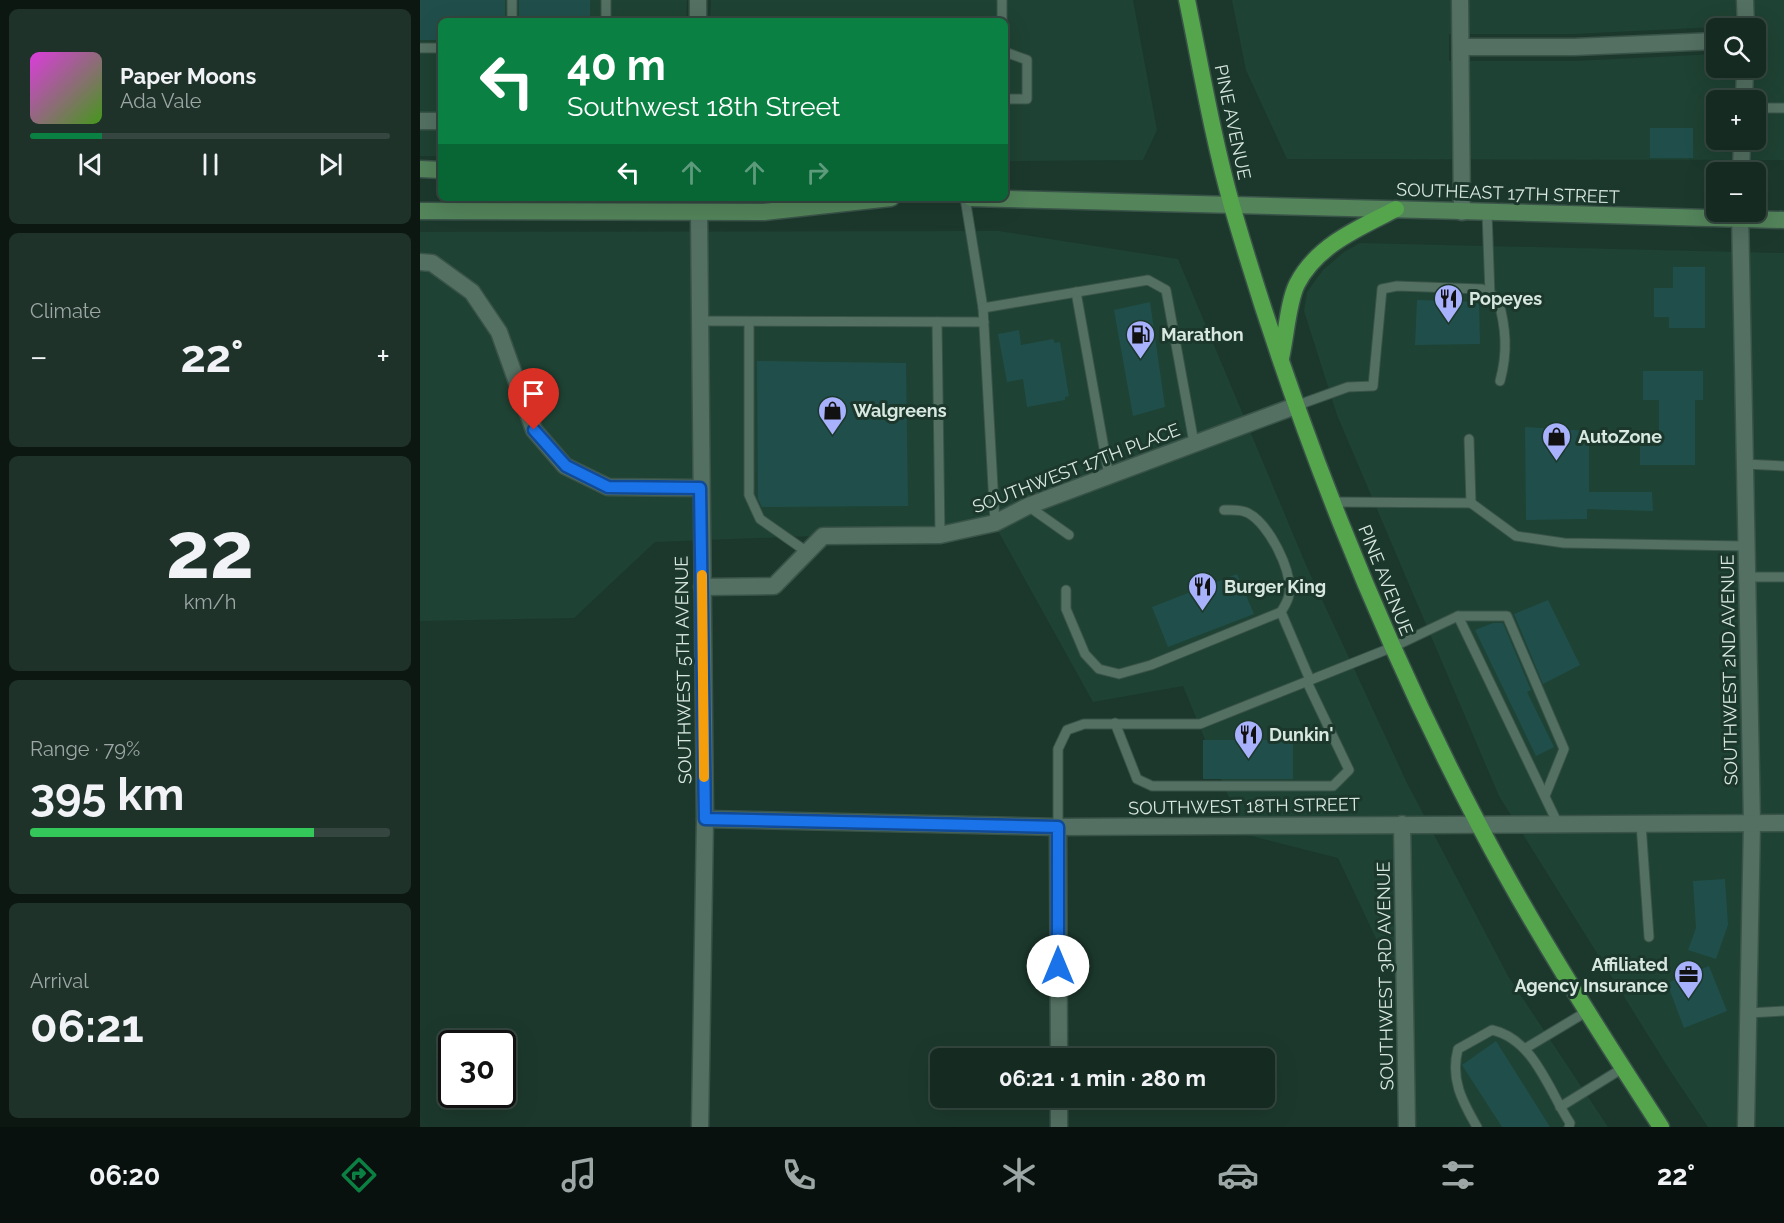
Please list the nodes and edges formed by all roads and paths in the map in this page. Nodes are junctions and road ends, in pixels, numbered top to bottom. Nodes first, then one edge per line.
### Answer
1 (512, 0) edge
2 (606, 0) edge
3 (698, 0) edge
4 (1002, 0) edge
5 (1187, 0) edge
6 (1461, 0) edge
7 (1745, 0) edge
8 (512, 18) edge
9 (606, 18) edge
10 (698, 18) edge
11 (1002, 18) edge
12 (1746, 18) edge
13 (1706, 41) edge
14 (1461, 47) junction
15 (420, 48) edge
16 (438, 48) edge
17 (1008, 53) edge
18 (1008, 99) edge
19 (1766, 108) edge
20 (1784, 108) edge
21 (420, 121) edge
22 (438, 121) edge
23 (420, 169) edge
24 (438, 170) edge
25 (1008, 199) edge
26 (864, 201) edge
27 (965, 201) edge
28 (1231, 203) junction
29 (1396, 209) junction
30 (420, 211) edge
31 (1462, 212) junction
32 (699, 213) junction
33 (1487, 213) junction
34 (1706, 215) edge
35 (1766, 218) edge
36 (1784, 220) edge
37 (1739, 222) edge
38 (420, 262) edge
39 (1076, 291) junction
40 (1490, 295) junction
41 (983, 308) junction
42 (699, 321) junction
43 (749, 322) junction
44 (937, 322) junction
45 (984, 322) junction
46 (1281, 359) junction
47 (1500, 381) dead end
48 (1298, 405) junction
49 (1469, 439) dead end
50 (1194, 443) junction
51 (1744, 464) junction
52 (1784, 466) edge
53 (1109, 476) junction
54 (700, 488) junction
55 (1334, 502) junction
56 (1471, 503) junction
57 (1028, 506) junction
58 (1224, 510) dead end
59 (995, 523) junction
60 (940, 535) junction
61 (1069, 535) dead end
62 (1746, 546) junction
63 (807, 552) junction
64 (1746, 577) junction
65 (1784, 577) edge
66 (702, 587) junction
67 (1066, 590) dead end
68 (1281, 612) junction
69 (1458, 616) junction
70 (1393, 647) junction
71 (1308, 681) junction
72 (1115, 723) junction
73 (1545, 796) junction
74 (705, 819) junction
75 (1752, 823) junction
76 (1784, 823) edge
77 (1402, 824) junction
78 (1558, 824) junction
79 (1641, 824) junction
80 (1478, 825) junction
81 (1058, 827) junction
82 (1649, 937) dead end
83 (1784, 1011) edge
84 (1586, 1012) junction
85 (1748, 1014) junction
86 (1059, 1048) edge
87 (1526, 1048) junction
88 (1623, 1068) junction
89 (1560, 1107) junction
90 (1059, 1108) edge
91 (700, 1127) edge
92 (1059, 1127) edge
93 (1407, 1127) edge
94 (1477, 1127) edge
95 (1569, 1127) edge
96 (1661, 1127) edge
97 (1746, 1127) edge

1 - 8 lane
2 - 9 lane
3 - 10 street
4 - 11 lane
5 - 28 highway, PINE AVENUE
6 - 14 street
7 - 12 street
13 - 14 street
14 - 31 street
15 - 16 lane
17 - 18 lane
19 - 20 lane
21 - 22 street
23 - 24 main road
25 - 28 main road, SOUTHEAST 17TH STREET
26 - 32 main road
27 - 41 lane
28 - 29 main road, SOUTHEAST 17TH STREET
28 - 46 highway, PINE AVENUE
29 - 31 main road, SOUTHEAST 17TH STREET
29 - 46 highway
30 - 32 main road
31 - 33 main road, SOUTHEAST 17TH STREET
32 - 42 street, SOUTHWEST 5TH AVENUE
33 - 34 main road, SOUTHEAST 17TH STREET
33 - 40 lane
35 - 36 main road, SOUTHEAST 17TH STREET
37 - 51 street, SOUTHWEST 2ND AVENUE
38 - 54 street
39 - 41 lane
39 - 50 lane
39 - 53 lane
40 - 47 lane
40 - 48 lane
41 - 45 lane
42 - 43 lane
42 - 54 street, SOUTHWEST 5TH AVENUE
43 - 44 lane
43 - 63 lane
44 - 45 lane
44 - 60 lane
45 - 59 lane
46 - 48 highway, PINE AVENUE
48 - 50 street, SOUTHWEST 17TH PLACE
48 - 55 highway, PINE AVENUE
49 - 56 lane
50 - 53 street, SOUTHWEST 17TH PLACE
51 - 52 lane
51 - 62 street, SOUTHWEST 2ND AVENUE
53 - 57 street, SOUTHWEST 17TH PLACE
54 - 66 street, SOUTHWEST 5TH AVENUE
55 - 56 lane
55 - 70 highway, PINE AVENUE
56 - 62 lane
57 - 59 street, SOUTHWEST 17TH PLACE
57 - 61 lane
58 - 68 lane
59 - 60 street, SOUTHWEST 17TH PLACE
60 - 63 street, SOUTHWEST 17TH PLACE
62 - 64 street, SOUTHWEST 2ND AVENUE
63 - 66 street, SOUTHWEST 17TH PLACE
64 - 65 lane
64 - 75 street, SOUTHWEST 2ND AVENUE
66 - 74 street, SOUTHWEST 5TH AVENUE
67 - 68 lane
68 - 71 lane
69 - 70 lane
69 - 73 lane
69 - 73 lane
70 - 71 lane
70 - 80 highway, PINE AVENUE
71 - 72 lane
71 - 72 lane
72 - 81 lane
73 - 78 lane
74 - 81 street, SOUTHWEST 18TH STREET
74 - 91 street, SOUTHWEST 5TH AVENUE
75 - 76 street, SOUTHWEST 18TH STREET
75 - 79 street, SOUTHWEST 18TH STREET
75 - 85 street, SOUTHWEST 2ND AVENUE
77 - 80 street, SOUTHWEST 18TH STREET
77 - 81 street, SOUTHWEST 18TH STREET
77 - 93 street, SOUTHWEST 3RD AVENUE
78 - 79 street, SOUTHWEST 18TH STREET
78 - 80 street, SOUTHWEST 18TH STREET
79 - 82 lane
80 - 84 highway, PINE AVENUE
81 - 86 street
83 - 85 lane
84 - 87 lane
84 - 88 highway, PINE AVENUE
85 - 97 street, SOUTHWEST 2ND AVENUE
87 - 89 lane
87 - 94 lane
88 - 89 lane
88 - 96 highway, PINE AVENUE
89 - 95 lane
90 - 92 street

